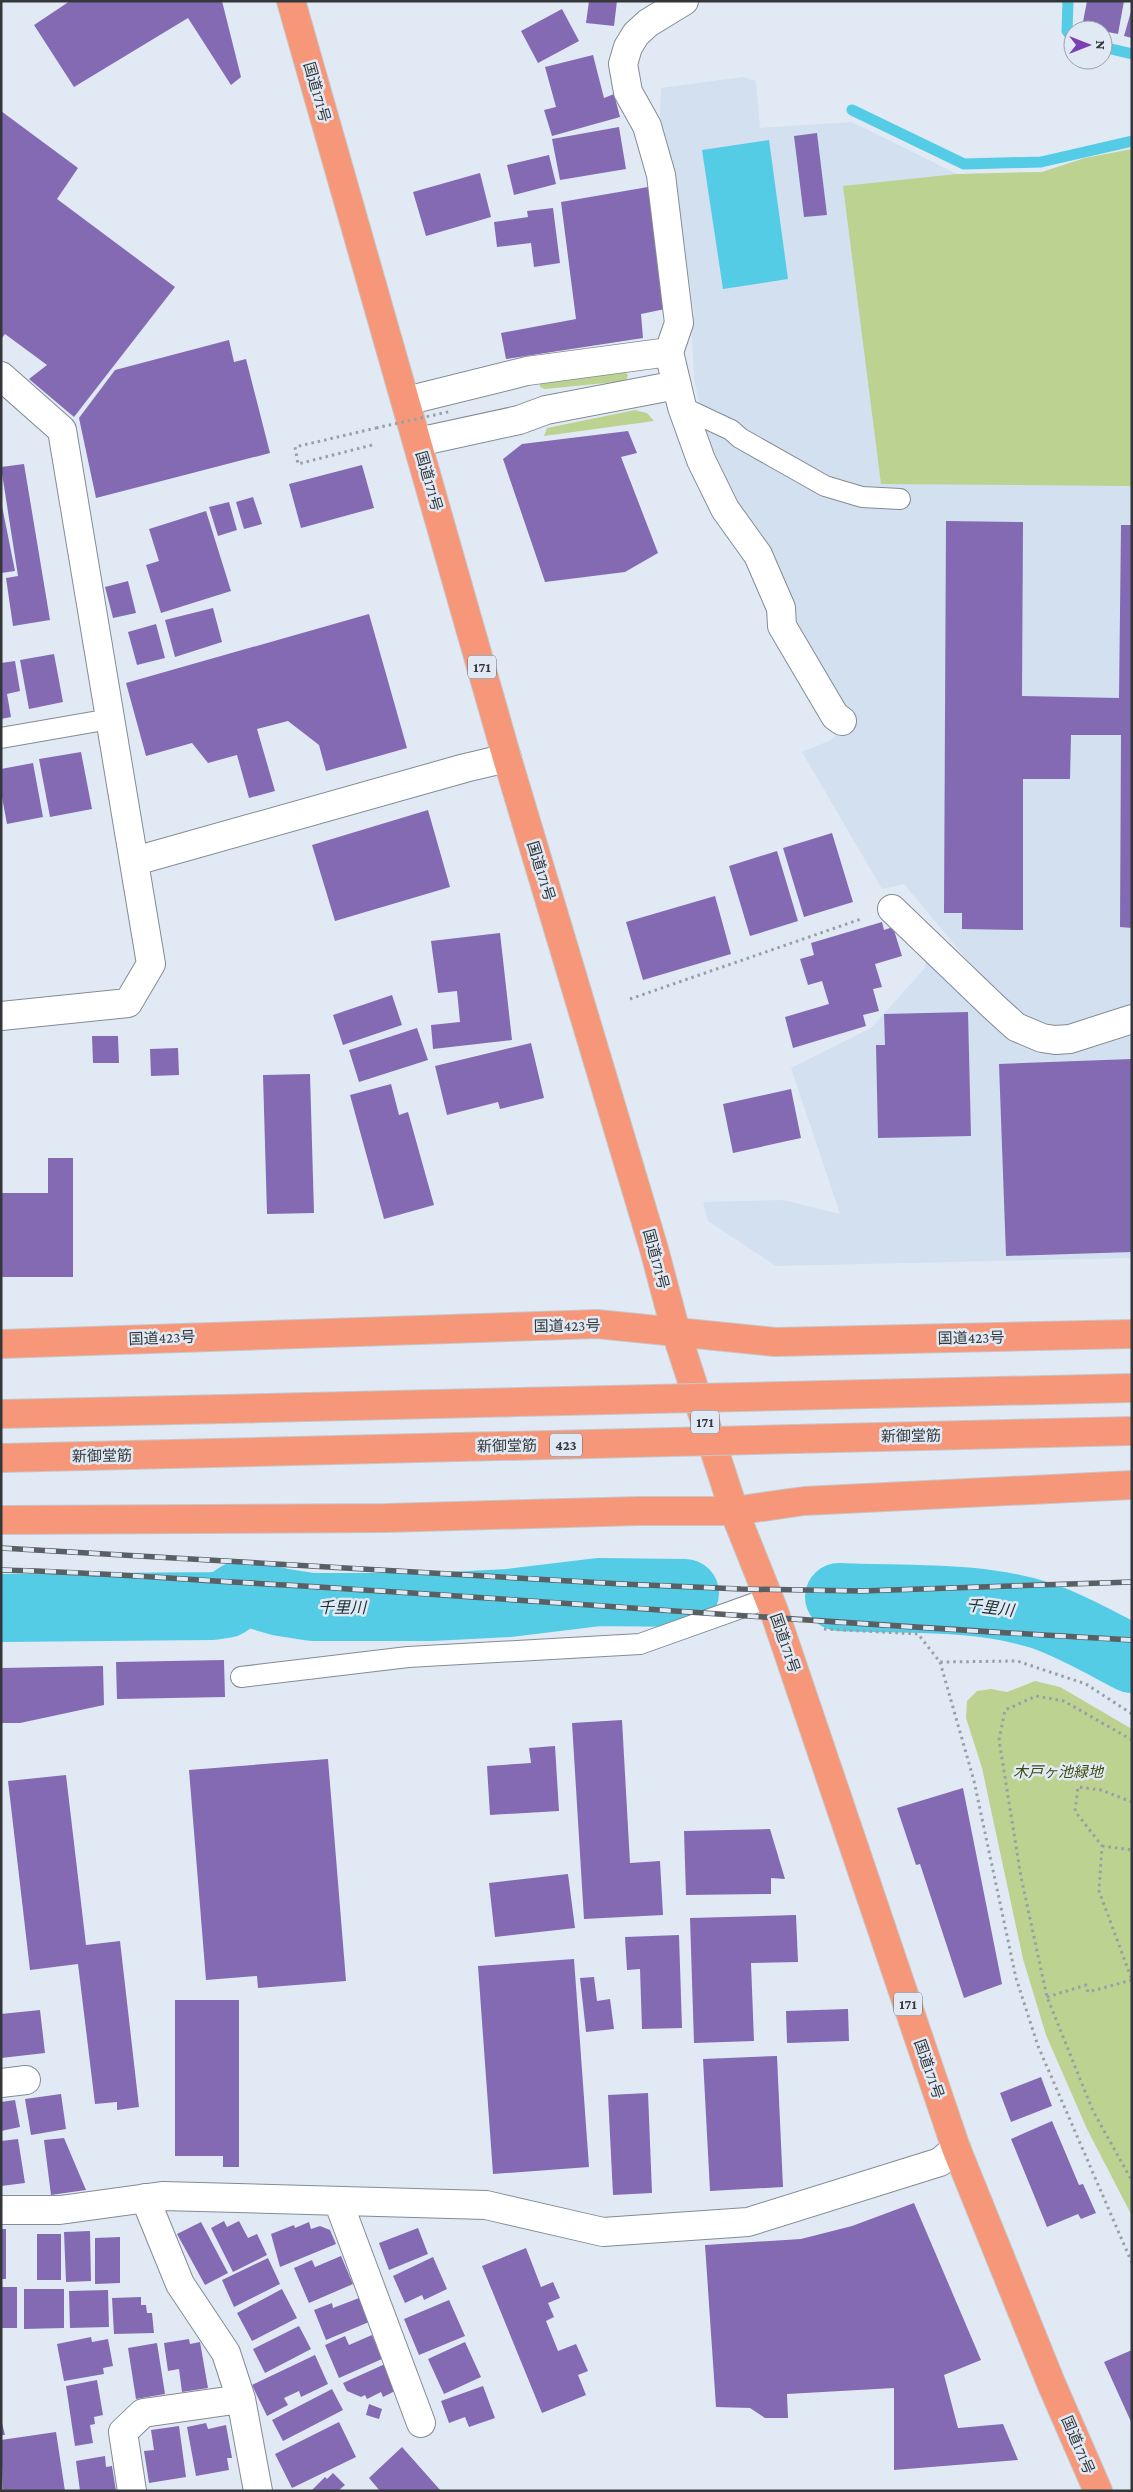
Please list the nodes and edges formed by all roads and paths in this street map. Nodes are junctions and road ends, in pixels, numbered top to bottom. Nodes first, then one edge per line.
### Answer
1 (291, 1) edge
2 (684, 1) edge
3 (669, 352) junction
4 (1, 376) edge
5 (680, 396) junction
6 (406, 401) junction
7 (452, 411) dead end
8 (418, 442) junction
9 (372, 445) dead end
10 (900, 499) dead end
11 (110, 719) junction
12 (842, 720) dead end
13 (1, 738) edge
14 (507, 758) junction
15 (135, 861) junction
16 (892, 909) joint
17 (630, 999) dead end
18 (1, 1016) edge
19 (1132, 1019) edge
20 (676, 1332) junction
21 (1132, 1334) edge
22 (1, 1344) edge
23 (1132, 1388) edge
24 (1, 1414) edge
25 (1132, 1431) edge
26 (1, 1458) edge
27 (1132, 1485) edge
28 (734, 1511) junction
29 (1, 1520) edge
30 (769, 1598) junction
31 (824, 1629) dead end
32 (940, 1662) junction
33 (241, 1677) dead end
34 (1132, 1714) edge
35 (1132, 1740) edge
36 (1132, 1802) edge
37 (1102, 1846) junction
38 (1132, 1850) edge
39 (1132, 1980) edge
40 (1047, 1997) junction
41 (956, 2148) junction
42 (1132, 2181) edge
43 (145, 2198) junction
44 (338, 2201) junction
45 (1, 2210) edge
46 (1132, 2264) edge
47 (241, 2399) junction
48 (421, 2423) dead end
49 (254, 2490) edge
50 (132, 2491) edge
51 (1098, 2491) edge

1 - 6 highway, 国道171号 / 171
2 - 3 street
3 - 5 street
3 - 6 street
4 - 11 street
5 - 8 street
5 - 10 lane
5 - 12 street
6 - 8 highway, 国道171号 / 171
7 - 9 path, bridge
8 - 14 highway, 国道171号 / 171
11 - 13 lane
11 - 15 street
14 - 15 street
14 - 20 highway, 国道171号 / 171
15 - 18 street
16 - 17 path
16 - 19 street
20 - 21 highway, 国道423号
20 - 22 highway, 国道423号
20 - 28 highway, 国道171号 / 171
23 - 24 highway, bridge
25 - 26 highway, 新御堂筋 / 423, bridge
27 - 28 highway
28 - 29 highway
28 - 30 highway, 国道171号 / 171
30 - 33 lane
30 - 41 highway, 国道171号 / 171
31 - 32 path
32 - 34 path
32 - 46 path
35 - 40 path
36 - 37 path
37 - 38 path
37 - 39 path
39 - 40 path
40 - 42 path
41 - 44 street
41 - 51 highway, 国道171号 / 171
43 - 44 street
43 - 45 street
43 - 47 street
44 - 48 street
47 - 49 street
47 - 50 street

